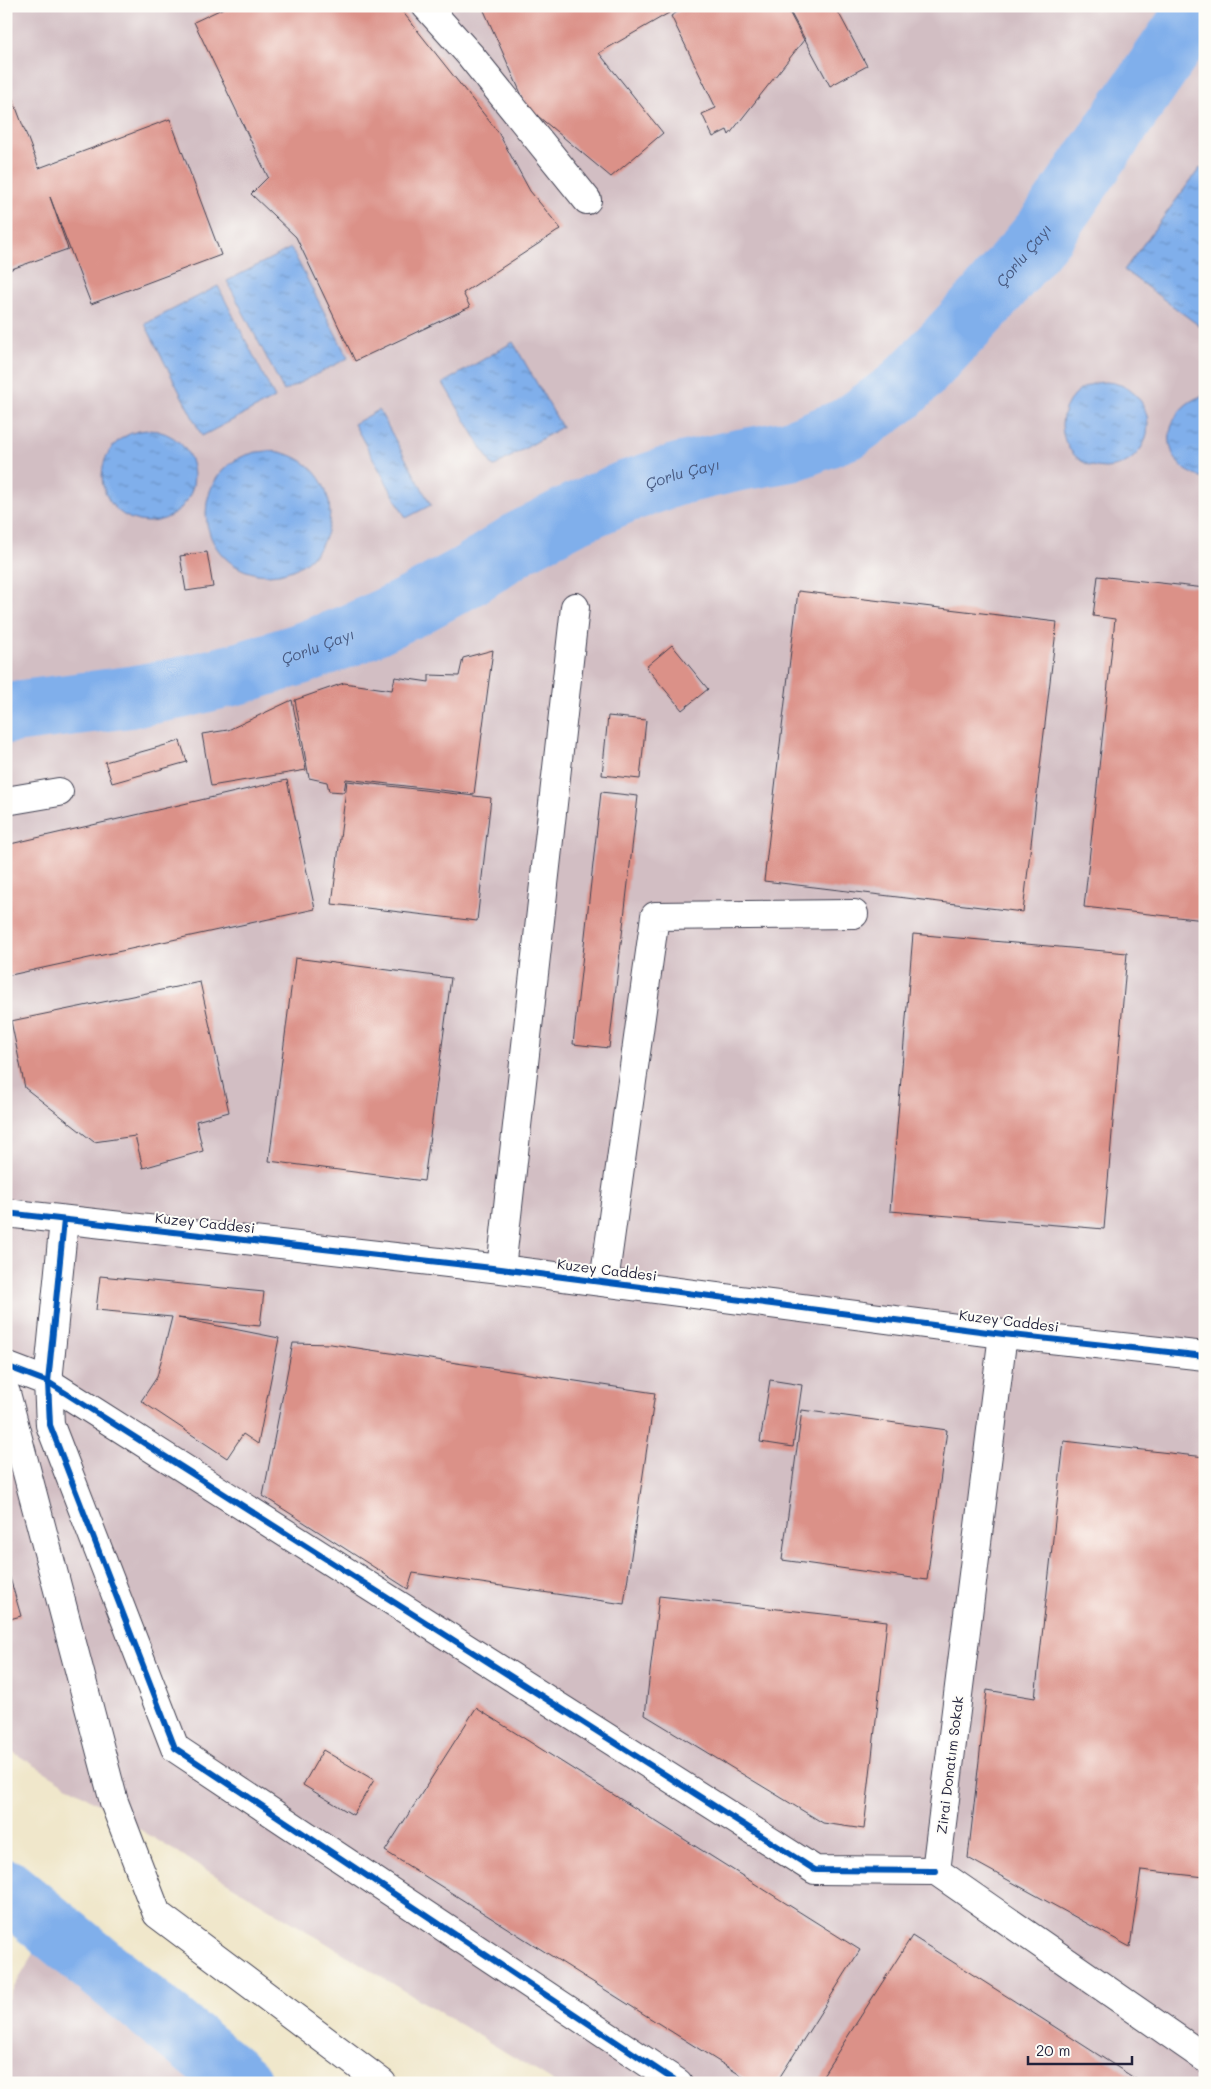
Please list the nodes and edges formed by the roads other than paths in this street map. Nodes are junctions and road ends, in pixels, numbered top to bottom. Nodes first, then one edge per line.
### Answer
1 (426, 6) edge
2 (587, 200) dead end
3 (575, 607) dead end
4 (59, 792) dead end
5 (6, 801) edge
6 (854, 914) dead end
7 (6, 1214) edge
8 (64, 1220) junction
9 (501, 1269) junction
10 (604, 1282) junction
11 (1003, 1334) junction
12 (1205, 1356) edge
13 (6, 1366) edge
14 (48, 1382) junction
15 (6, 1393) edge
16 (936, 1871) junction
17 (1205, 2058) edge
18 (382, 2083) edge
19 (678, 2083) edge

1 - 2 street
3 - 9 street
4 - 5 street
6 - 10 street
7 - 8 street, Kuzey Caddesi
8 - 9 street, Kuzey Caddesi
8 - 14 street
9 - 10 street, Kuzey Caddesi
10 - 11 street, Kuzey Caddesi
11 - 12 street, Kuzey Caddesi
11 - 16 street, Zirai Donatım Sokak
13 - 14 street
14 - 16 street
14 - 19 street
15 - 18 street
16 - 17 street

